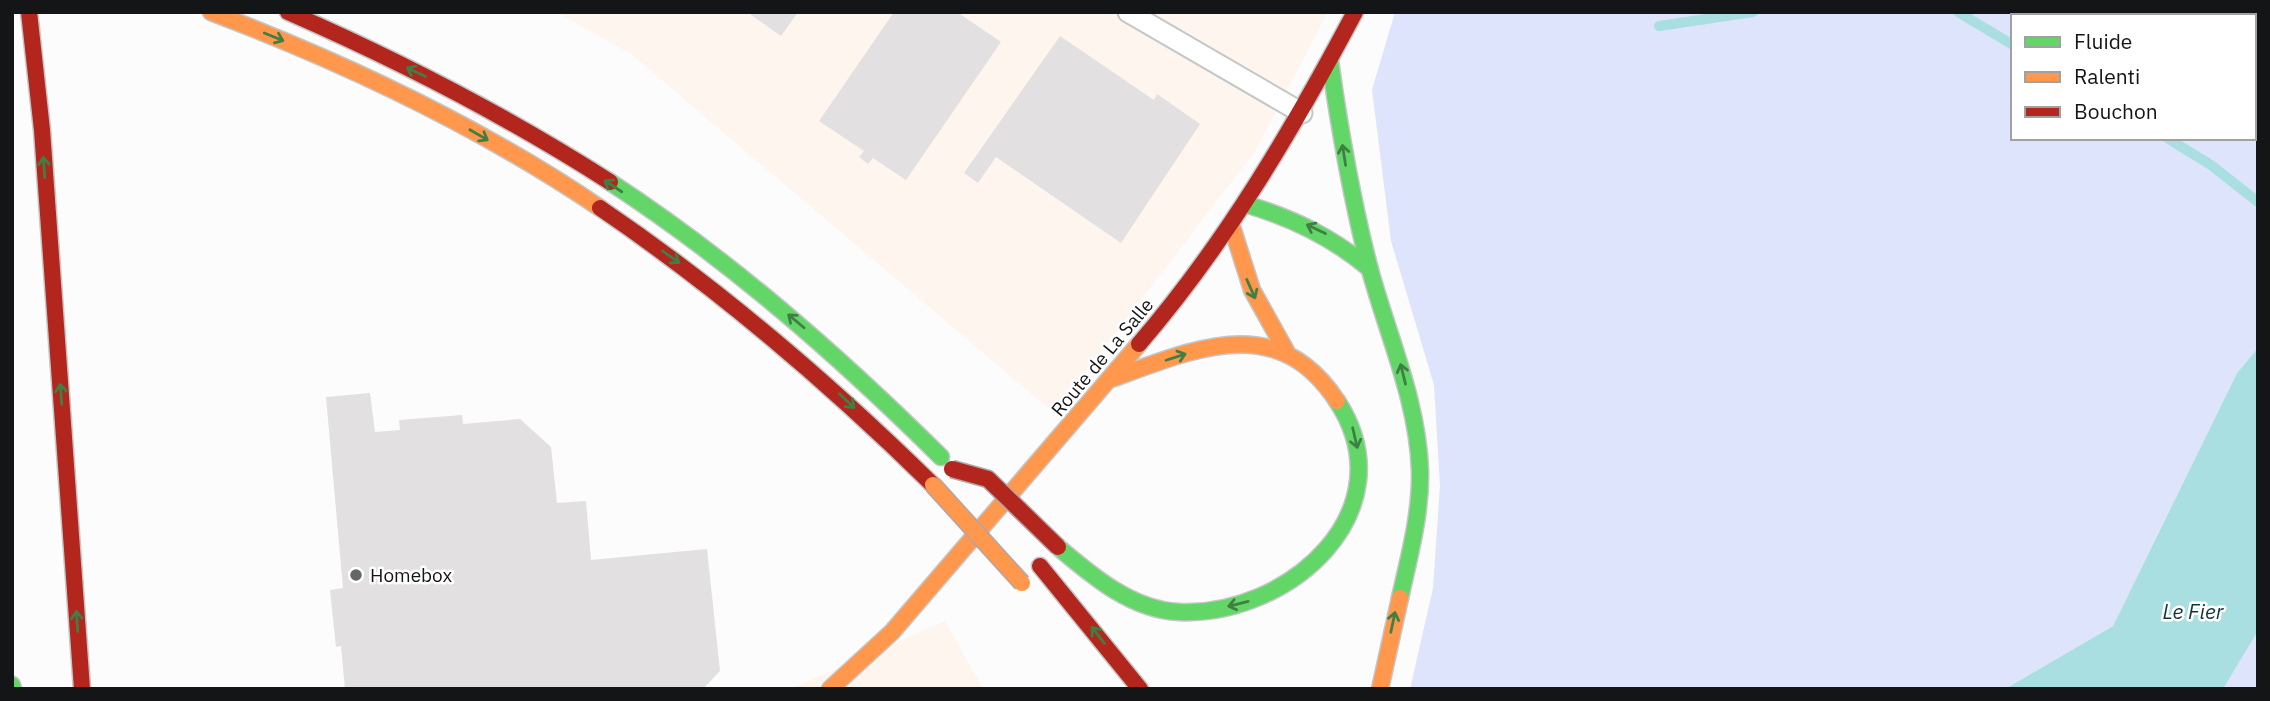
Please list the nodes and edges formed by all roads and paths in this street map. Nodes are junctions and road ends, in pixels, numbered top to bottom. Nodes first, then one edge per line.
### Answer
1 (29, 12) edge
2 (211, 12) edge
3 (288, 12) edge
4 (1128, 12) edge
5 (1355, 12) edge
6 (1331, 61) junction
7 (1302, 113) junction
8 (1245, 204) junction
9 (1231, 224) junction
10 (1370, 269) junction
11 (1286, 351) junction
12 (1111, 379) junction
13 (952, 469) junction
14 (1005, 527) dead end
15 (1036, 561) dead end
16 (1026, 588) dead end
17 (82, 689) edge
18 (830, 689) edge
19 (1140, 689) edge
20 (1380, 689) edge

17 -> 1 main road
2 -> 16 main road, bridge
13 -> 3 main road
4 - 7 lane
5 - 6 main road, Route de La Salle
6 - 7 main road, Route de La Salle
10 -> 6 main road
7 - 8 main road, Route de La Salle
8 - 9 main road, Route de La Salle
10 -> 8 main road
9 -> 11 main road
9 - 12 main road, Route de La Salle
20 -> 10 main road
12 -> 11 main road
11 -> 13 main road, bridge
12 - 18 main road, Route de La Salle
13 - 14 main road
19 -> 15 main road

